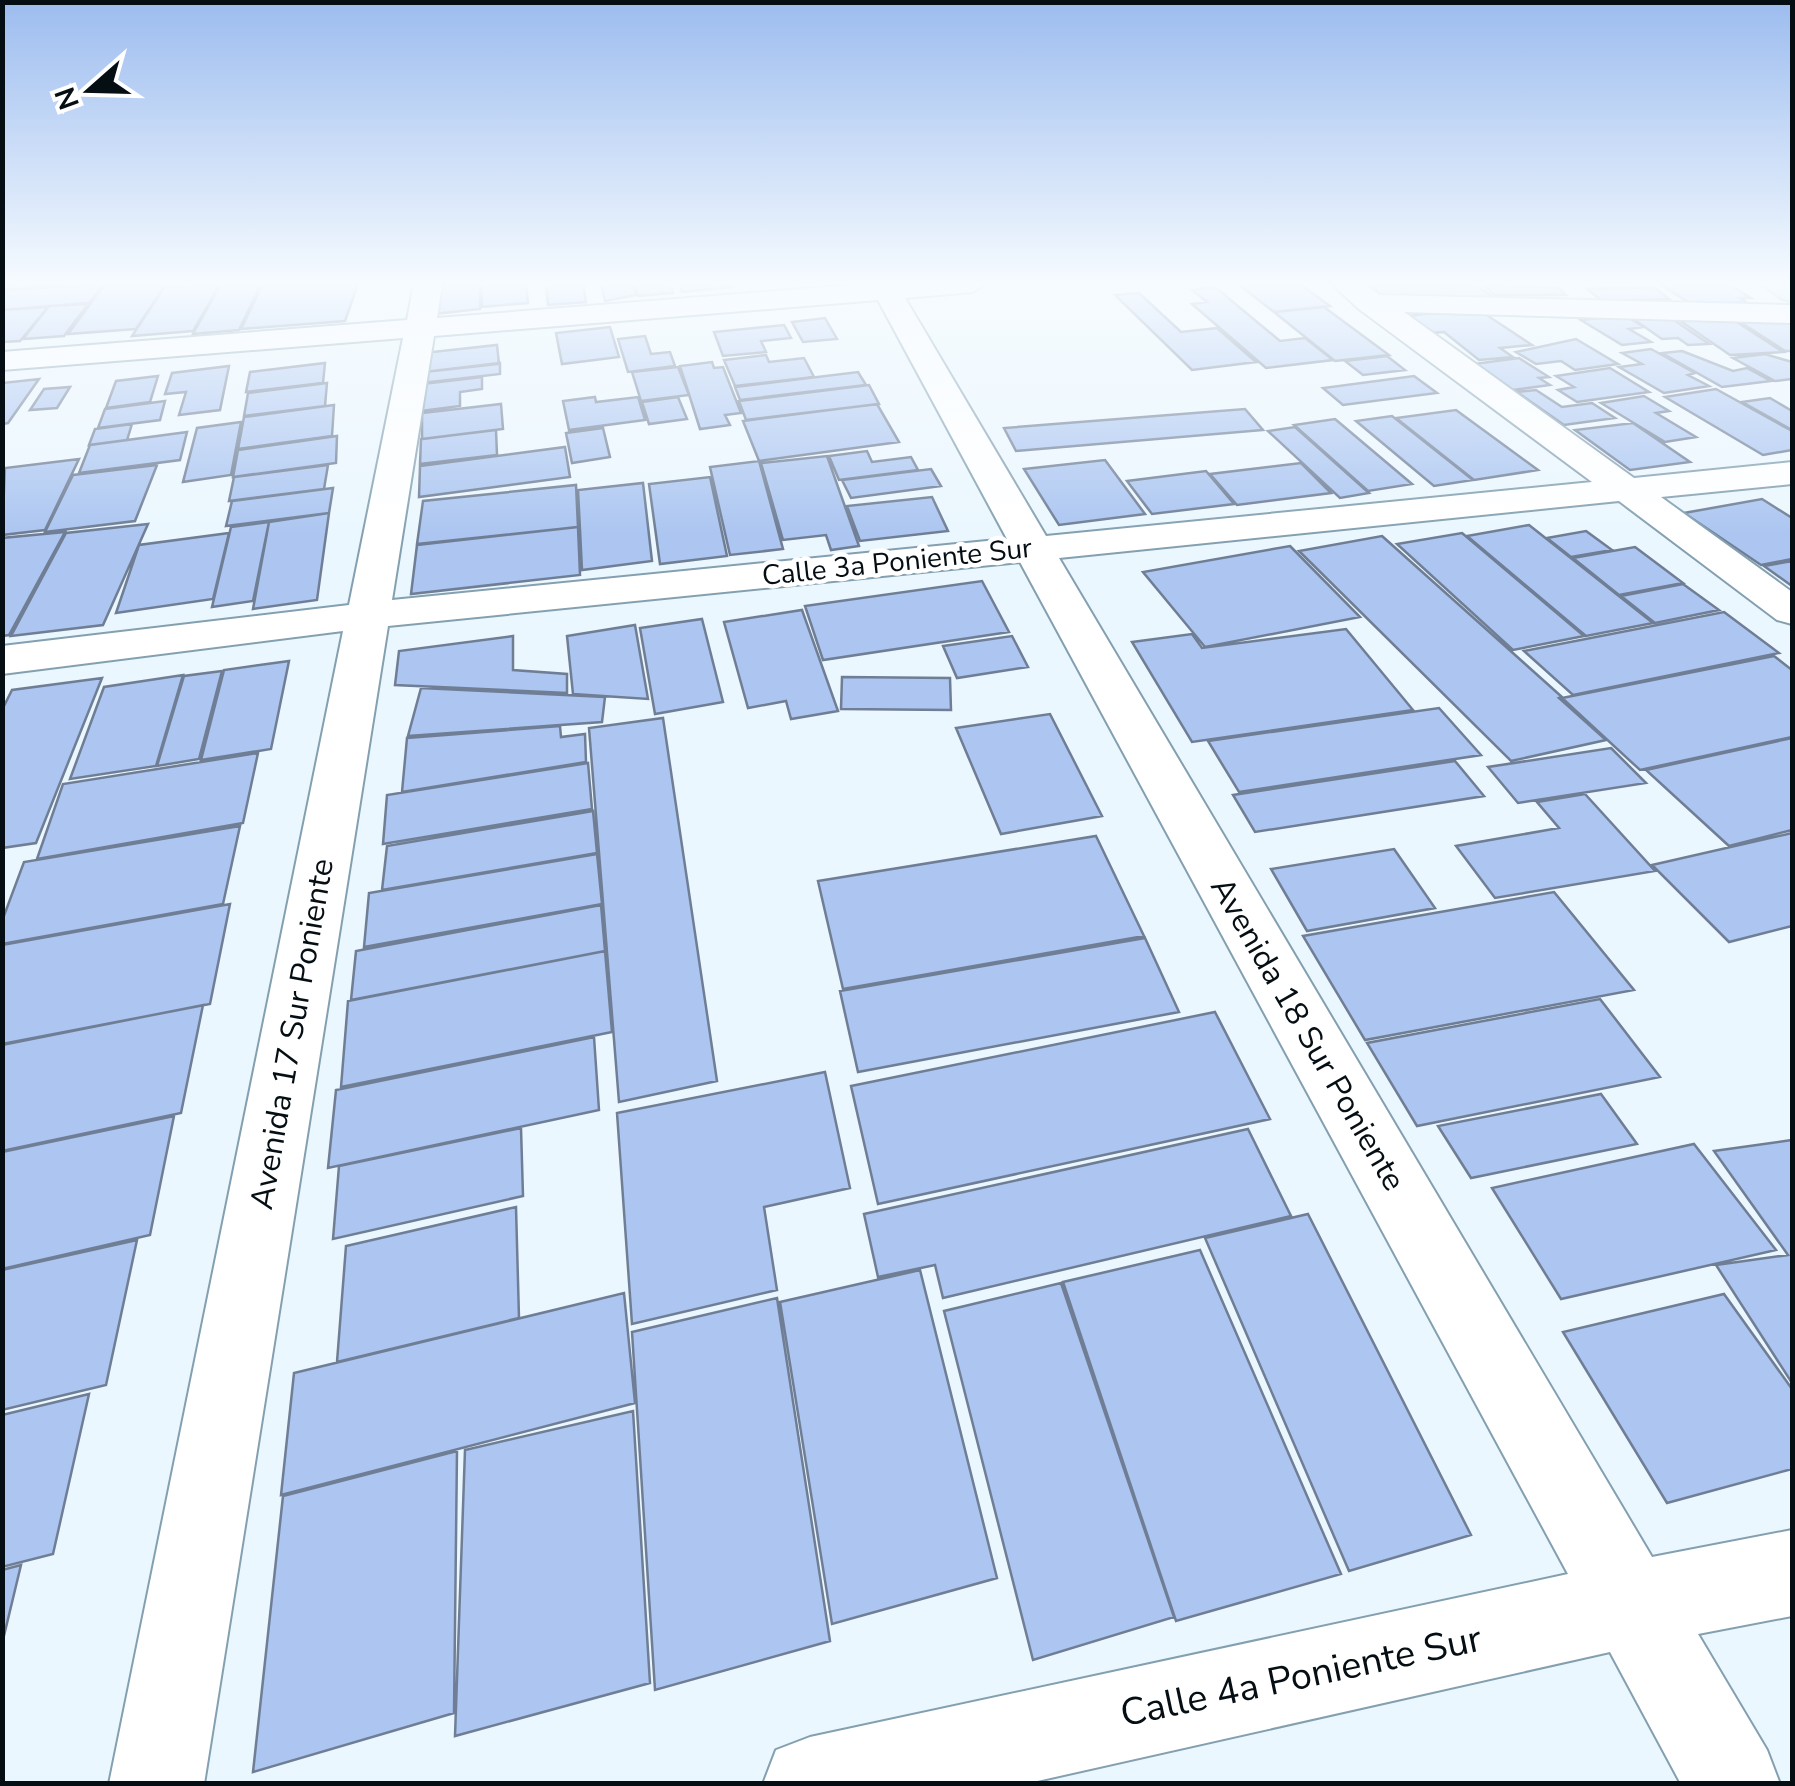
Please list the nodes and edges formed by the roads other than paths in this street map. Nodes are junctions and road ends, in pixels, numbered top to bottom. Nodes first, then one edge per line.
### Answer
1 (412, 367) edge
2 (930, 367) edge
3 (1460, 367) edge
4 (1792, 473) edge
5 (1628, 490) junction
6 (1033, 549) junction
7 (1792, 611) edge
8 (368, 616) junction
9 (2, 660) edge
10 (1792, 1572) edge
11 (1631, 1604) junction
12 (156, 1784) edge
13 (810, 1784) edge
14 (1733, 1784) edge

1 - 8 street, Avenida 17 Sur Poniente
2 - 6 street, Avenida 18 Sur Poniente
3 - 5 street
4 - 5 street, Calle 3a Poniente Sur
5 - 6 street, Calle 3a Poniente Sur
5 - 7 street
6 - 8 street, Calle 3a Poniente Sur
6 - 11 street, Avenida 18 Sur Poniente
8 - 9 street, Calle 3a Poniente Sur
8 - 12 street, Avenida 17 Sur Poniente
10 - 11 street, Calle 4a Poniente Sur
11 - 13 street, Calle 4a Poniente Sur
11 - 14 street, Avenida 18 Sur Poniente

